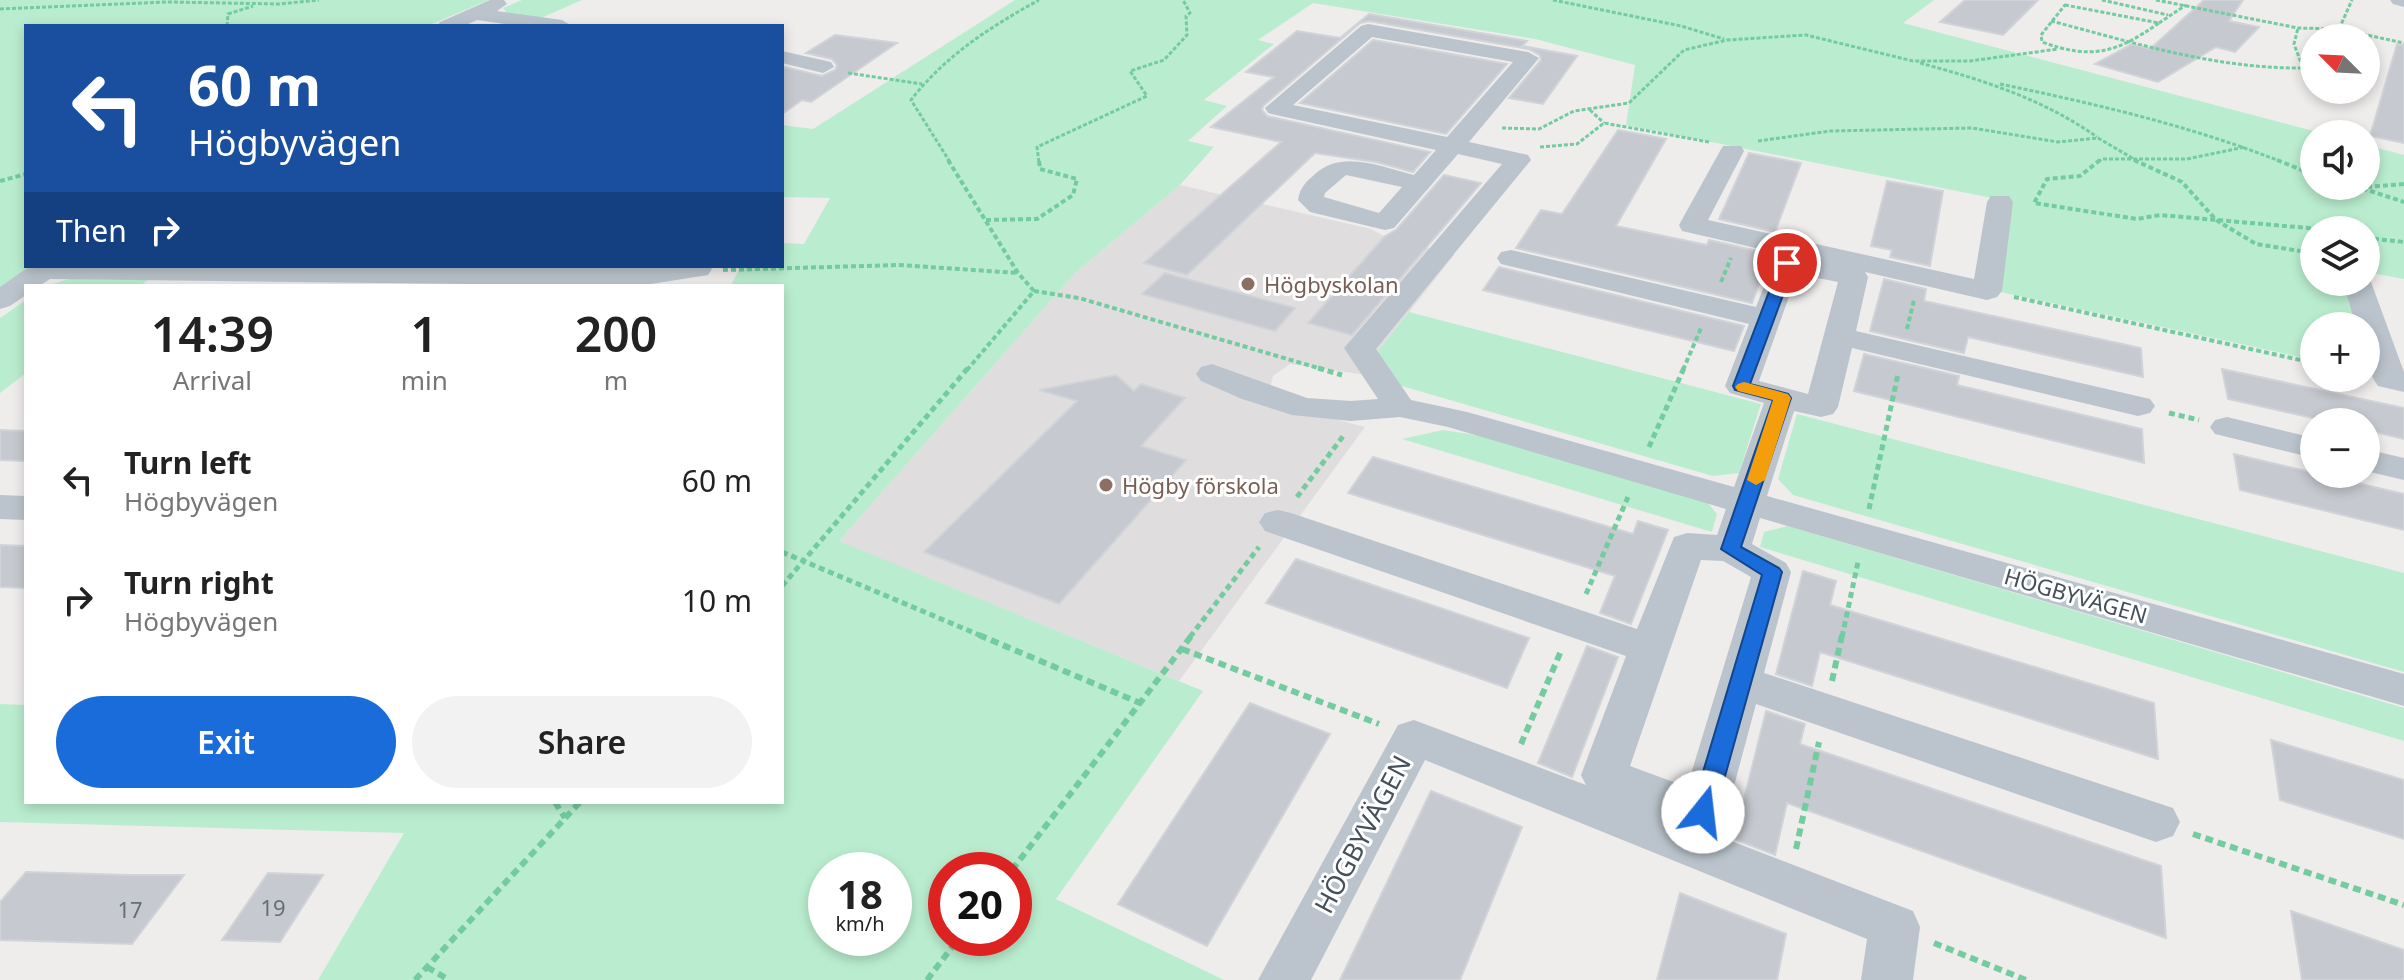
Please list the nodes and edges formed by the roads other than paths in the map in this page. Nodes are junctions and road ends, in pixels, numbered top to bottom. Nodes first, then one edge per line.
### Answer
1 (506, 0) edge
2 (474, 14) junction
3 (452, 24) edge
4 (547, 24) edge
5 (784, 57) edge
6 (823, 67) road end
7 (1462, 137) junction
8 (1732, 151) road end
9 (1420, 184) dead end
10 (2000, 202) dead end
11 (1511, 258) dead end
12 (46, 268) edge
13 (698, 269) road end
14 (2362, 296) edge
15 (0, 300) edge
16 (1767, 319) junction
17 (1839, 336) junction
18 (1212, 374) dead end
19 (2404, 382) edge
20 (1782, 398) junction
21 (2138, 406) road end
22 (1400, 407) junction
23 (2227, 427) road end
24 (2300, 445) edge
25 (2380, 463) edge
26 (2404, 469) edge
27 (1749, 502) junction
28 (0, 507) edge
29 (24, 508) edge
30 (1278, 522) road end
31 (1731, 549) junction
32 (1650, 649) junction
33 (1741, 682) junction
34 (2404, 690) edge
35 (1650, 811) junction
36 (2156, 822) road end
37 (1284, 980) edge
38 (1887, 980) edge

1 - 2 street
2 - 3 street
2 - 4 street
5 - 6 street
7 - 7 street
7 - 9 street
7 - 22 street
8 - 10 street
11 - 16 street
12 - 13 street
12 - 15 street
14 - 19 street
16 - 17 street
16 - 20 street
17 - 20 street
17 - 21 street
18 - 22 street, HÖGBYVÄGEN
20 - 27 street
22 - 27 street, HÖGBYVÄGEN
23 - 24 street
25 - 26 street
27 - 31 street
27 - 34 street, HÖGBYVÄGEN
28 - 29 street
30 - 32 street
31 - 32 street, HÖGBYVÄGEN
31 - 33 street, HÖGBYVÄGEN
32 - 35 street, HÖGBYVÄGEN
33 - 35 street, HÖGBYVÄGEN
33 - 36 street
35 - 37 street, HÖGBYVÄGEN
35 - 38 street, HÖGBYVÄGEN

